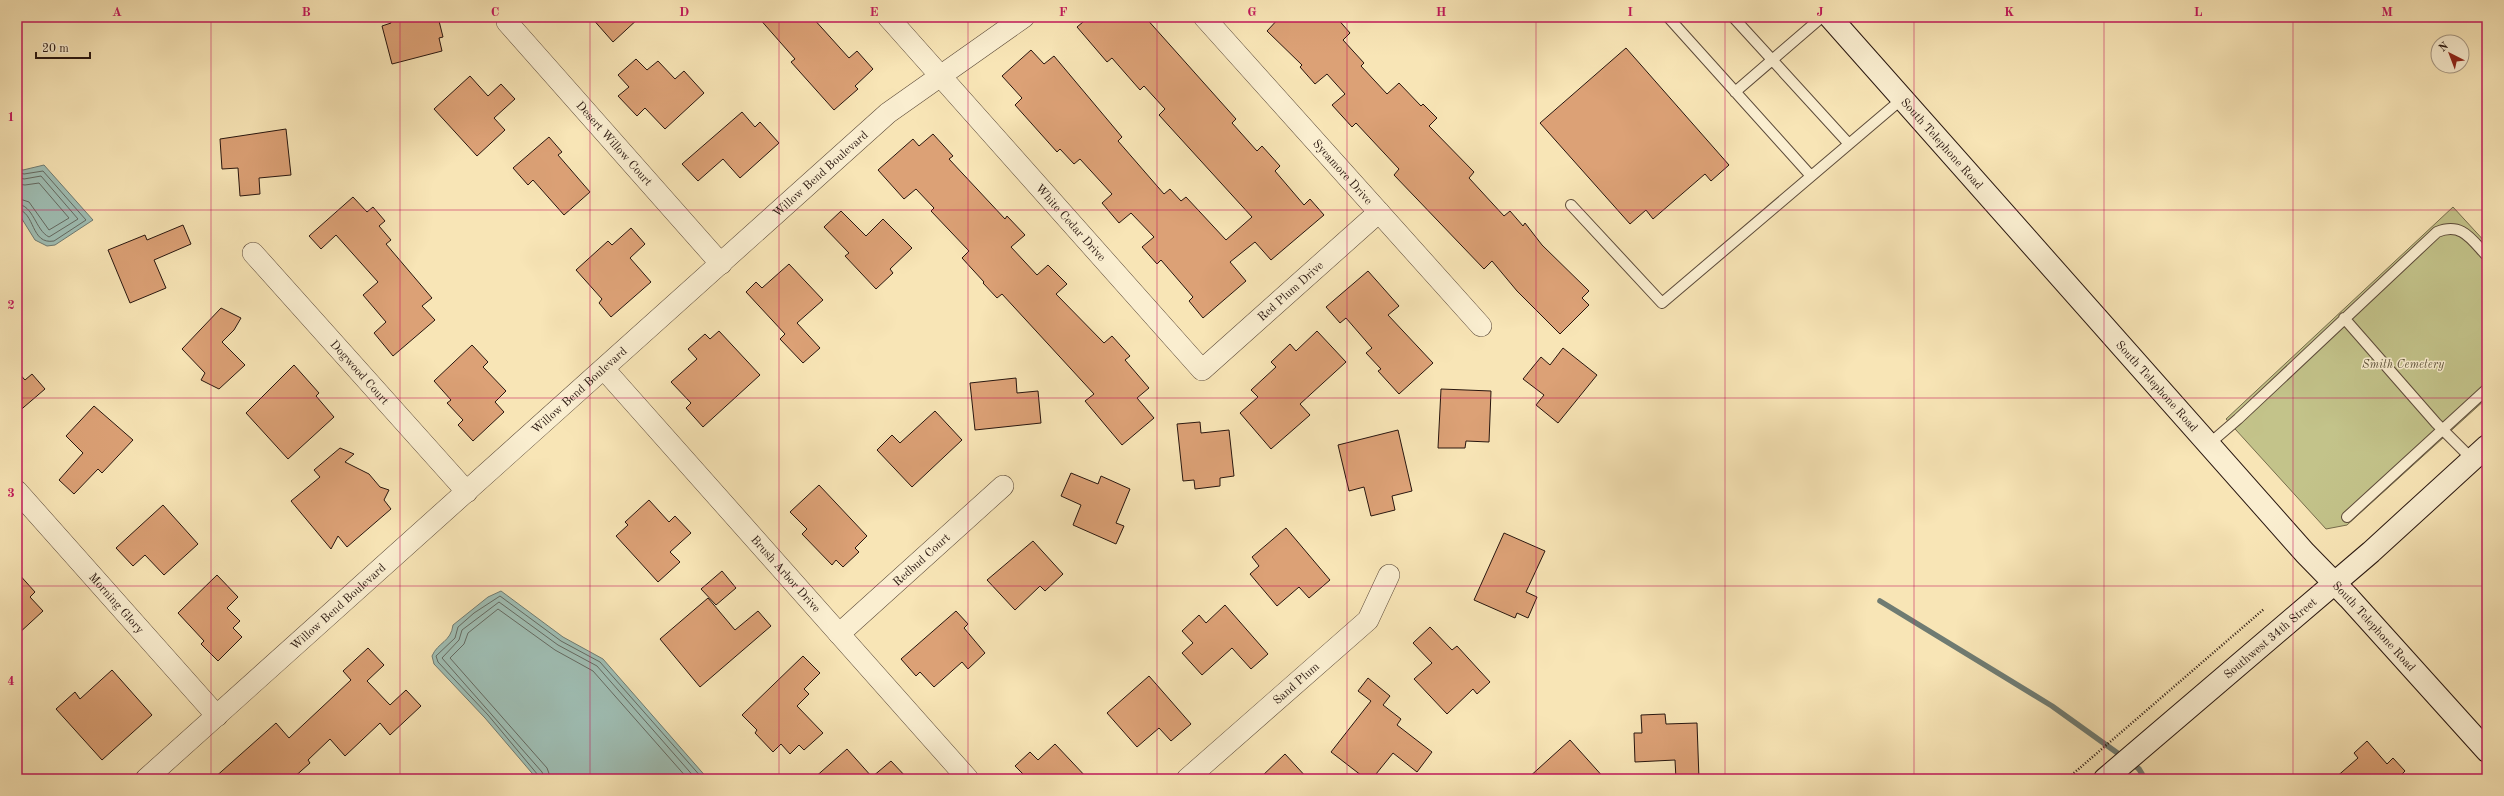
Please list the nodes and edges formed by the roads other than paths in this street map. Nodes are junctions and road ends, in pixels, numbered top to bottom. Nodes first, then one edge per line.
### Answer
1 (888, 17) edge
2 (1024, 17) edge
3 (1204, 17) edge
4 (1668, 17) edge
5 (1733, 17) edge
6 (1822, 17) edge
7 (1830, 17) edge
8 (508, 22) dead end
9 (1772, 60) junction
10 (939, 76) junction
11 (1735, 92) junction
12 (1902, 99) junction
13 (1849, 144) junction
14 (1811, 176) junction
15 (1571, 205) dead end
16 (1379, 212) junction
17 (253, 253) dead end
18 (2487, 256) edge
19 (720, 264) junction
20 (2344, 318) junction
21 (1481, 326) dead end
22 (604, 369) junction
23 (1202, 370) joint
24 (2487, 389) edge
25 (2443, 430) junction
26 (2209, 444) junction
27 (2480, 453) edge
28 (1003, 486) dead end
29 (17, 491) edge
30 (467, 492) junction
31 (2347, 517) dead end
32 (1389, 575) dead end
33 (2334, 584) junction
34 (839, 634) junction
35 (217, 716) junction
36 (2487, 752) edge
37 (146, 779) edge
38 (968, 779) edge
39 (1187, 779) edge
40 (2105, 779) edge

1 - 10 street, White Cedar Drive
2 - 10 street, Willow Bend Boulevard
3 - 16 street, Sycamore Drive
4 - 11 lane
5 - 9 lane
6 - 9 lane
7 - 12 main road, South Telephone Road
8 - 19 street, Desert Willow Court
9 - 11 lane
9 - 13 lane
10 - 19 street, Willow Bend Boulevard
10 - 23 street, White Cedar Drive
11 - 14 lane
12 - 13 lane
12 - 26 main road, South Telephone Road
13 - 14 lane
14 - 15 lane
16 - 21 street, Sycamore Drive
16 - 23 street, Red Plum Drive
17 - 30 street, Dogwood Court
18 - 20 lane
19 - 22 street, Willow Bend Boulevard
20 - 25 lane
20 - 26 lane
22 - 30 street, Willow Bend Boulevard
22 - 34 street, Brush Arbor Drive
24 - 25 lane
25 - 27 lane
25 - 31 lane
26 - 33 main road, South Telephone Road
27 - 33 main road, Southwest 34th Street
28 - 34 street, Redbud Court
29 - 35 street, Morning Glory
30 - 35 street, Willow Bend Boulevard
32 - 39 street, Sand Plum
33 - 36 main road, South Telephone Road
33 - 40 main road, Southwest 34th Street
34 - 38 street, Brush Arbor Drive
35 - 37 street, Willow Bend Boulevard

